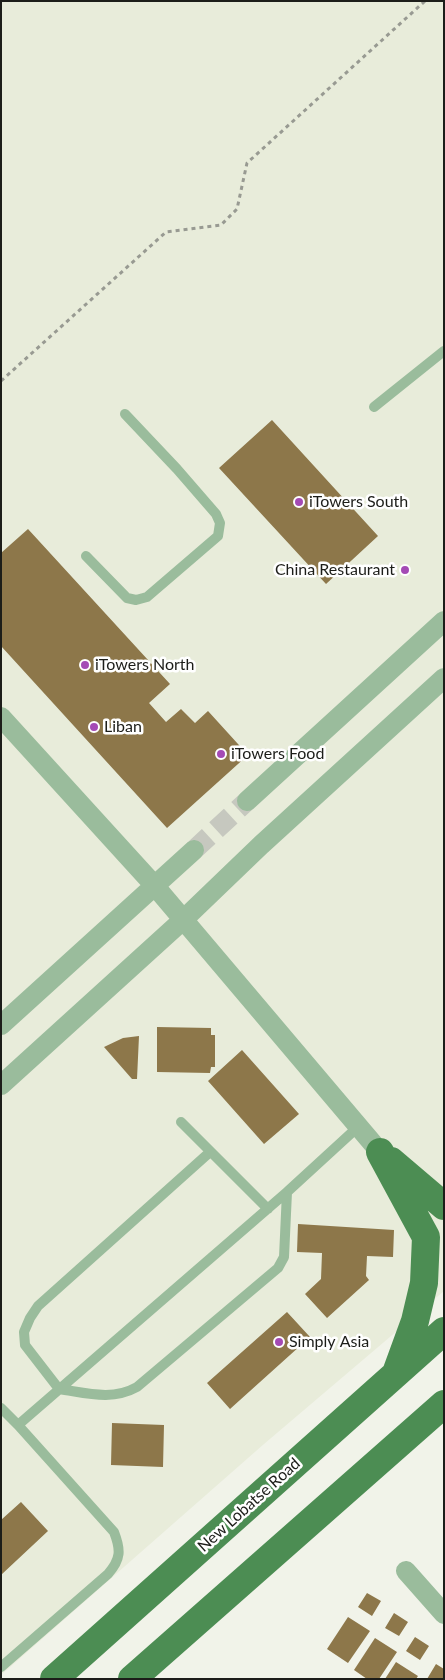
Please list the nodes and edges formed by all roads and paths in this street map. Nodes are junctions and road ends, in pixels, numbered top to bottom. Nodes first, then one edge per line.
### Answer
1 (425, 1) edge
2 (444, 351) edge
3 (1, 381) edge
4 (374, 407) dead end
5 (125, 414) dead end
6 (86, 556) dead end
7 (444, 621) edge
8 (444, 678) edge
9 (1, 717) edge
10 (247, 801) tunnel mouth
11 (194, 850) tunnel mouth
12 (154, 885) junction
13 (184, 920) junction
14 (1, 1025) edge
15 (1, 1085) edge
16 (180, 1122) dead end
17 (359, 1126) junction
18 (210, 1152) junction
19 (380, 1152) junction
20 (287, 1192) junction
21 (444, 1206) edge
22 (268, 1209) junction
23 (444, 1331) edge
24 (396, 1374) junction
25 (59, 1389) junction
26 (444, 1404) edge
27 (1, 1408) edge
28 (18, 1425) junction
29 (406, 1571) dead end
30 (444, 1614) edge
31 (1, 1667) edge
32 (54, 1679) edge
33 (132, 1679) edge

1 - 3 path
2 - 4 lane
5 - 6 lane
7 - 10 street
8 - 13 street
9 - 12 street
11 - 12 street
12 - 13 street
12 - 14 street
13 - 15 street
13 - 17 street
16 - 18 lane
17 - 19 street
17 - 20 lane
18 - 22 lane
18 - 25 lane
19 - 21 main road
19 - 24 main road
20 - 22 lane
20 - 25 lane
22 - 25 lane
23 - 24 main road, New Lobatse Road
24 - 32 main road, New Lobatse Road
25 - 28 lane
26 - 33 main road
27 - 28 lane
28 - 31 lane
29 - 30 street

